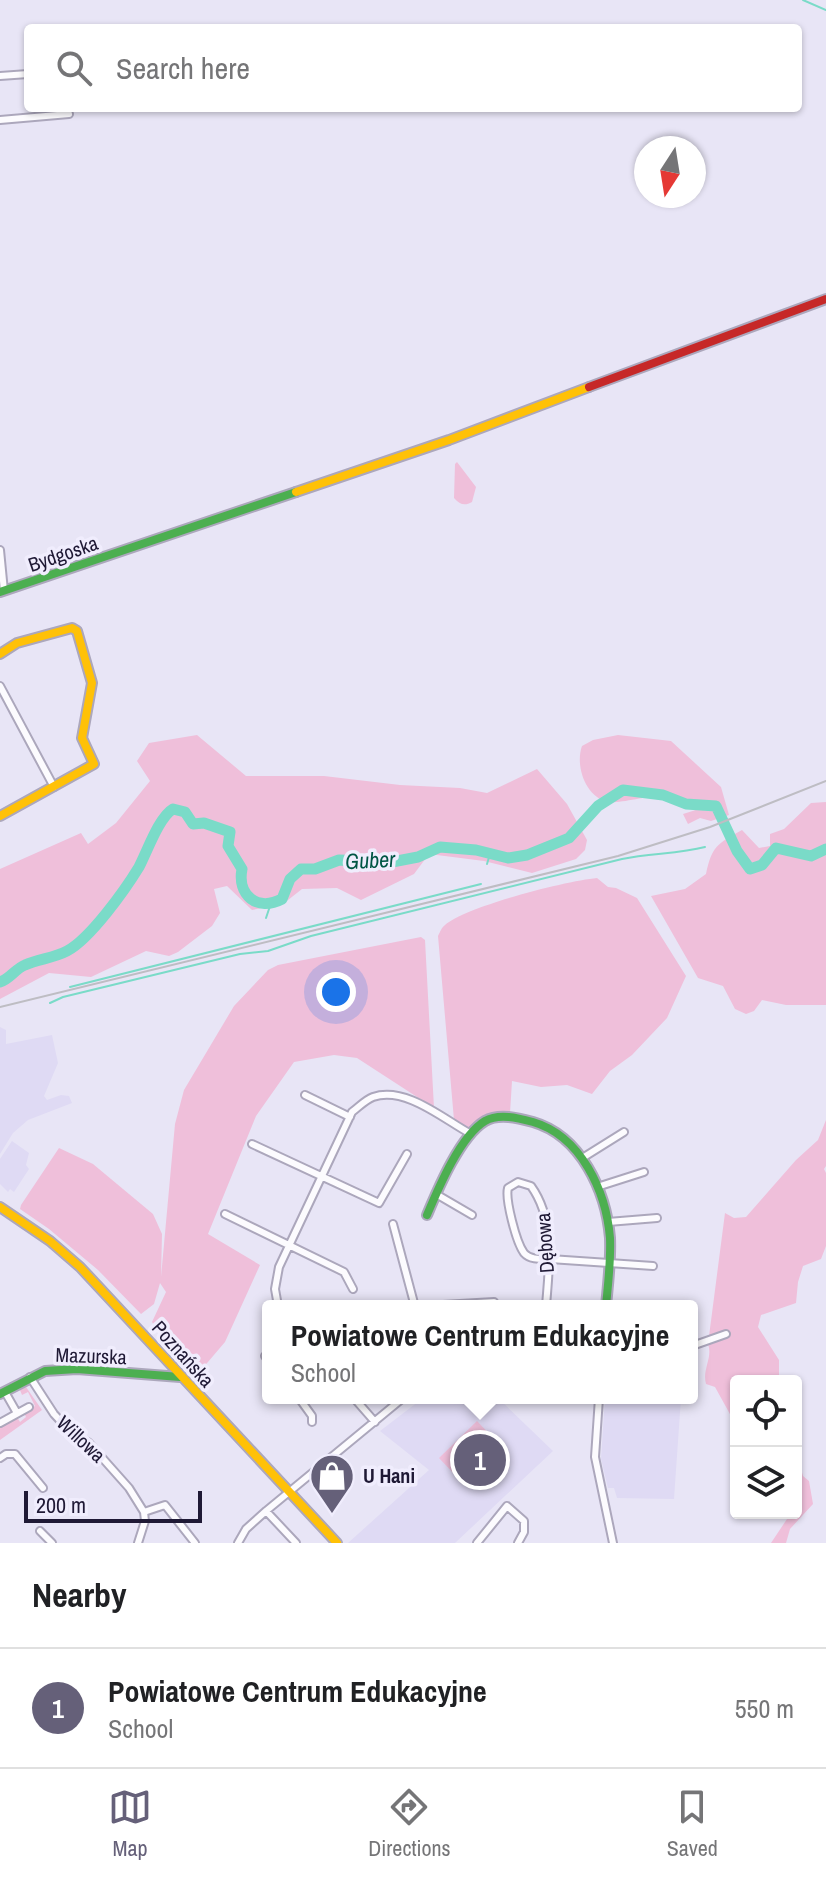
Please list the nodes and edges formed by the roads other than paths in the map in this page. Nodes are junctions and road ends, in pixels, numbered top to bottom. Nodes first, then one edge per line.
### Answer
1 (24, 74) edge
2 (0, 76) edge
3 (69, 114) dead end
4 (0, 120) edge
5 (826, 299) edge
6 (0, 550) edge
7 (2, 592) edge
8 (0, 654) edge
9 (0, 686) edge
10 (54, 787) junction
11 (0, 816) edge
12 (305, 1095) dead end
13 (350, 1117) junction
14 (624, 1132) dead end
15 (471, 1134) junction
16 (252, 1144) dead end
17 (407, 1154) dead end
18 (584, 1157) junction
19 (644, 1172) dead end
20 (322, 1177) junction
21 (597, 1187) junction
22 (436, 1194) junction
23 (0, 1207) edge
24 (225, 1214) dead end
25 (427, 1215) dead end
26 (472, 1215) dead end
27 (657, 1218) dead end
28 (608, 1222) junction
29 (393, 1224) dead end
30 (290, 1244) junction
31 (550, 1259) junction
32 (609, 1263) junction
33 (653, 1266) dead end
34 (353, 1289) dead end
35 (277, 1300) edge
36 (413, 1300) edge
37 (547, 1300) edge
38 (606, 1300) edge
39 (726, 1334) dead end
40 (698, 1344) edge
41 (30, 1377) junction
42 (180, 1377) junction
43 (2, 1393) edge
44 (303, 1404) edge
45 (359, 1404) edge
46 (396, 1404) edge
47 (599, 1404) edge
48 (29, 1407) dead end
49 (17, 1413) junction
50 (312, 1422) dead end
51 (375, 1422) junction
52 (0, 1423) edge
53 (0, 1458) edge
54 (43, 1488) dead end
55 (291, 1493) junction
56 (266, 1511) junction
57 (144, 1512) junction
58 (40, 1531) dead end
59 (330, 1541) edge
60 (52, 1543) edge
61 (138, 1543) edge
62 (195, 1543) edge
63 (238, 1543) edge
64 (296, 1543) edge
65 (477, 1543) edge
66 (518, 1543) edge
67 (613, 1543) edge

1 - 2 street
3 - 4 street
5 - 7 street, Bydgoska
6 - 7 street, Bydgoska
8 - 10 street
9 - 10 street
10 - 11 street
12 - 13 street
13 - 15 street
13 - 20 street
14 - 18 street
15 - 18 street
15 - 22 street
16 - 20 street
17 - 20 street
18 - 21 street
19 - 21 street
20 - 30 street
21 - 28 street
22 - 25 street
22 - 26 street
23 - 42 street, Poznańska
24 - 30 street
27 - 28 street
28 - 32 street
29 - 36 street
30 - 34 street
30 - 35 street
31 - 31 street, Dębowa
31 - 32 street
31 - 37 street, Dębowa
32 - 33 street
32 - 38 street
39 - 40 street
41 - 42 street, Mazurska
41 - 43 street, Mazurska
41 - 57 street, Willowa
42 - 55 street, Poznańska
43 - 49 street, Mazurska
44 - 50 street
45 - 51 street
46 - 51 street
47 - 67 street
48 - 49 street
49 - 52 street
51 - 55 street
53 - 54 street
55 - 56 street
55 - 59 street, Poznańska
56 - 63 street
56 - 64 street
57 - 61 street
57 - 62 street
58 - 60 street
65 - 66 street

